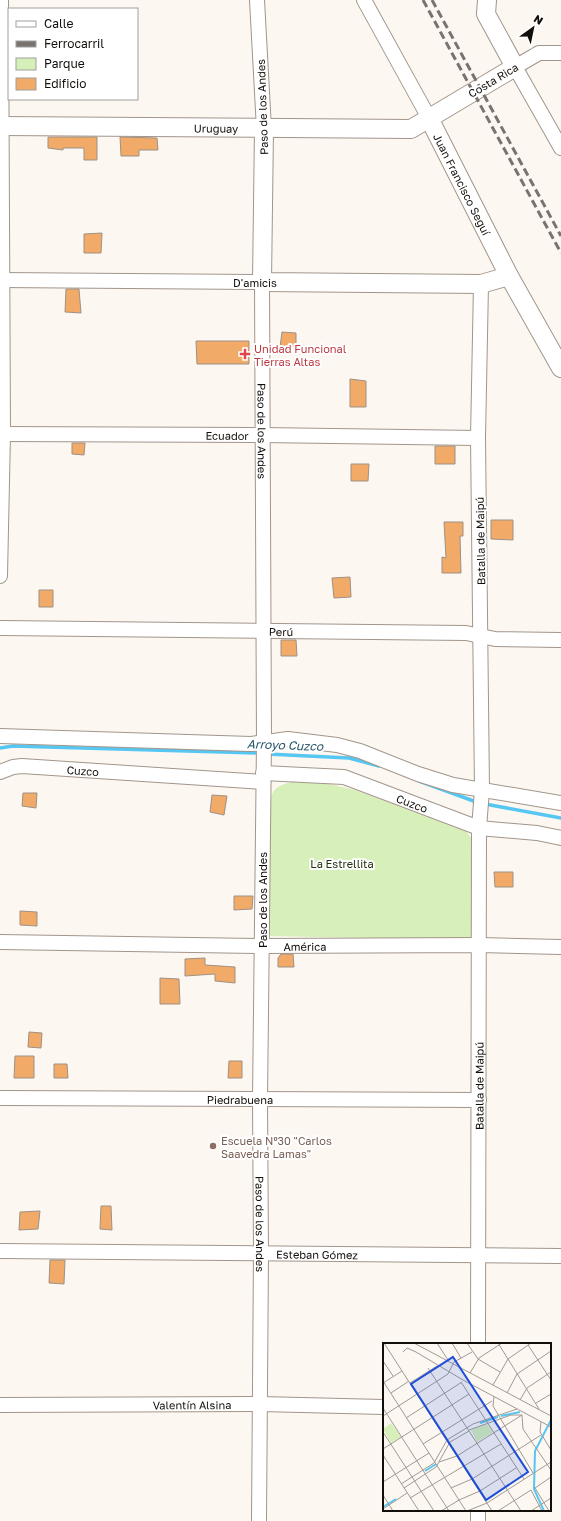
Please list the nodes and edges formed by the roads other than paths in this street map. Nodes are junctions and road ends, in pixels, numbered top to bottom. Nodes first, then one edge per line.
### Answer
1 (1, 0) edge
2 (257, 0) edge
3 (364, 0) edge
4 (484, 5) edge
5 (561, 53) edge
6 (515, 67) junction
7 (429, 118) junction
8 (1, 126) edge
9 (264, 129) junction
10 (561, 148) edge
11 (509, 276) junction
12 (2, 280) edge
13 (262, 282) junction
14 (482, 284) junction
15 (561, 368) edge
16 (2, 434) edge
17 (261, 435) junction
18 (478, 438) junction
19 (0, 576) edge
20 (0, 628) edge
21 (264, 630) junction
22 (481, 636) junction
23 (561, 640) edge
24 (0, 736) edge
25 (263, 750) junction
26 (0, 772) edge
27 (263, 778) junction
28 (482, 793) junction
29 (561, 803) edge
30 (479, 828) junction
31 (561, 838) edge
32 (0, 942) edge
33 (479, 945) junction
34 (262, 946) junction
35 (561, 947) edge
36 (0, 1098) edge
37 (260, 1100) junction
38 (479, 1100) junction
39 (0, 1251) edge
40 (261, 1253) junction
41 (480, 1255) junction
42 (561, 1256) edge
43 (478, 1343) edge
44 (260, 1404) junction
45 (0, 1405) edge
46 (383, 1407) edge
47 (260, 1521) edge

1 - 8 street
2 - 9 street, Paso de los Andes
3 - 7 street, Juan Francisco Seguí
4 - 6 street
5 - 6 street, Costa Rica
6 - 7 street, Costa Rica
6 - 10 street
7 - 9 street, Uruguay
7 - 11 street, Juan Francisco Seguí
8 - 9 street, Uruguay
8 - 12 street
9 - 13 street, Paso de los Andes
11 - 14 street, D'amicis
11 - 15 street, Juan Francisco Seguí
12 - 13 street, D'amicis
12 - 16 street
13 - 14 street, D'amicis
13 - 17 street, Paso de los Andes
14 - 18 street, Batalla de Maipú
16 - 17 street, Ecuador
16 - 19 street
17 - 18 street, Ecuador
17 - 21 street, Paso de los Andes
18 - 22 street, Batalla de Maipú
20 - 21 street, Perú
21 - 22 street, Perú
21 - 25 street, Paso de los Andes
22 - 23 street, Perú
22 - 28 street, Batalla de Maipú
24 - 25 street
25 - 27 street, Paso de los Andes
25 - 28 street
26 - 27 street, Cuzco
27 - 30 street, Cuzco
27 - 34 street, Paso de los Andes
28 - 29 street
28 - 30 street, Batalla de Maipú
30 - 31 street, Cuzco
30 - 33 street, Batalla de Maipú
32 - 34 street, América
33 - 34 street, América
33 - 35 street, América
33 - 38 street, Batalla de Maipú
34 - 37 street, Paso de los Andes
36 - 37 street, Piedrabuena
37 - 38 street, Piedrabuena
37 - 40 street, Paso de los Andes
38 - 41 street, Batalla de Maipú
39 - 40 street, Esteban Gómez
40 - 41 street, Esteban Gómez
40 - 44 street, Paso de los Andes
41 - 42 street, Esteban Gómez
41 - 43 street, Batalla de Maipú
44 - 45 street, Valentín Alsina
44 - 46 street, Valentín Alsina
44 - 47 street, Paso de los Andes

